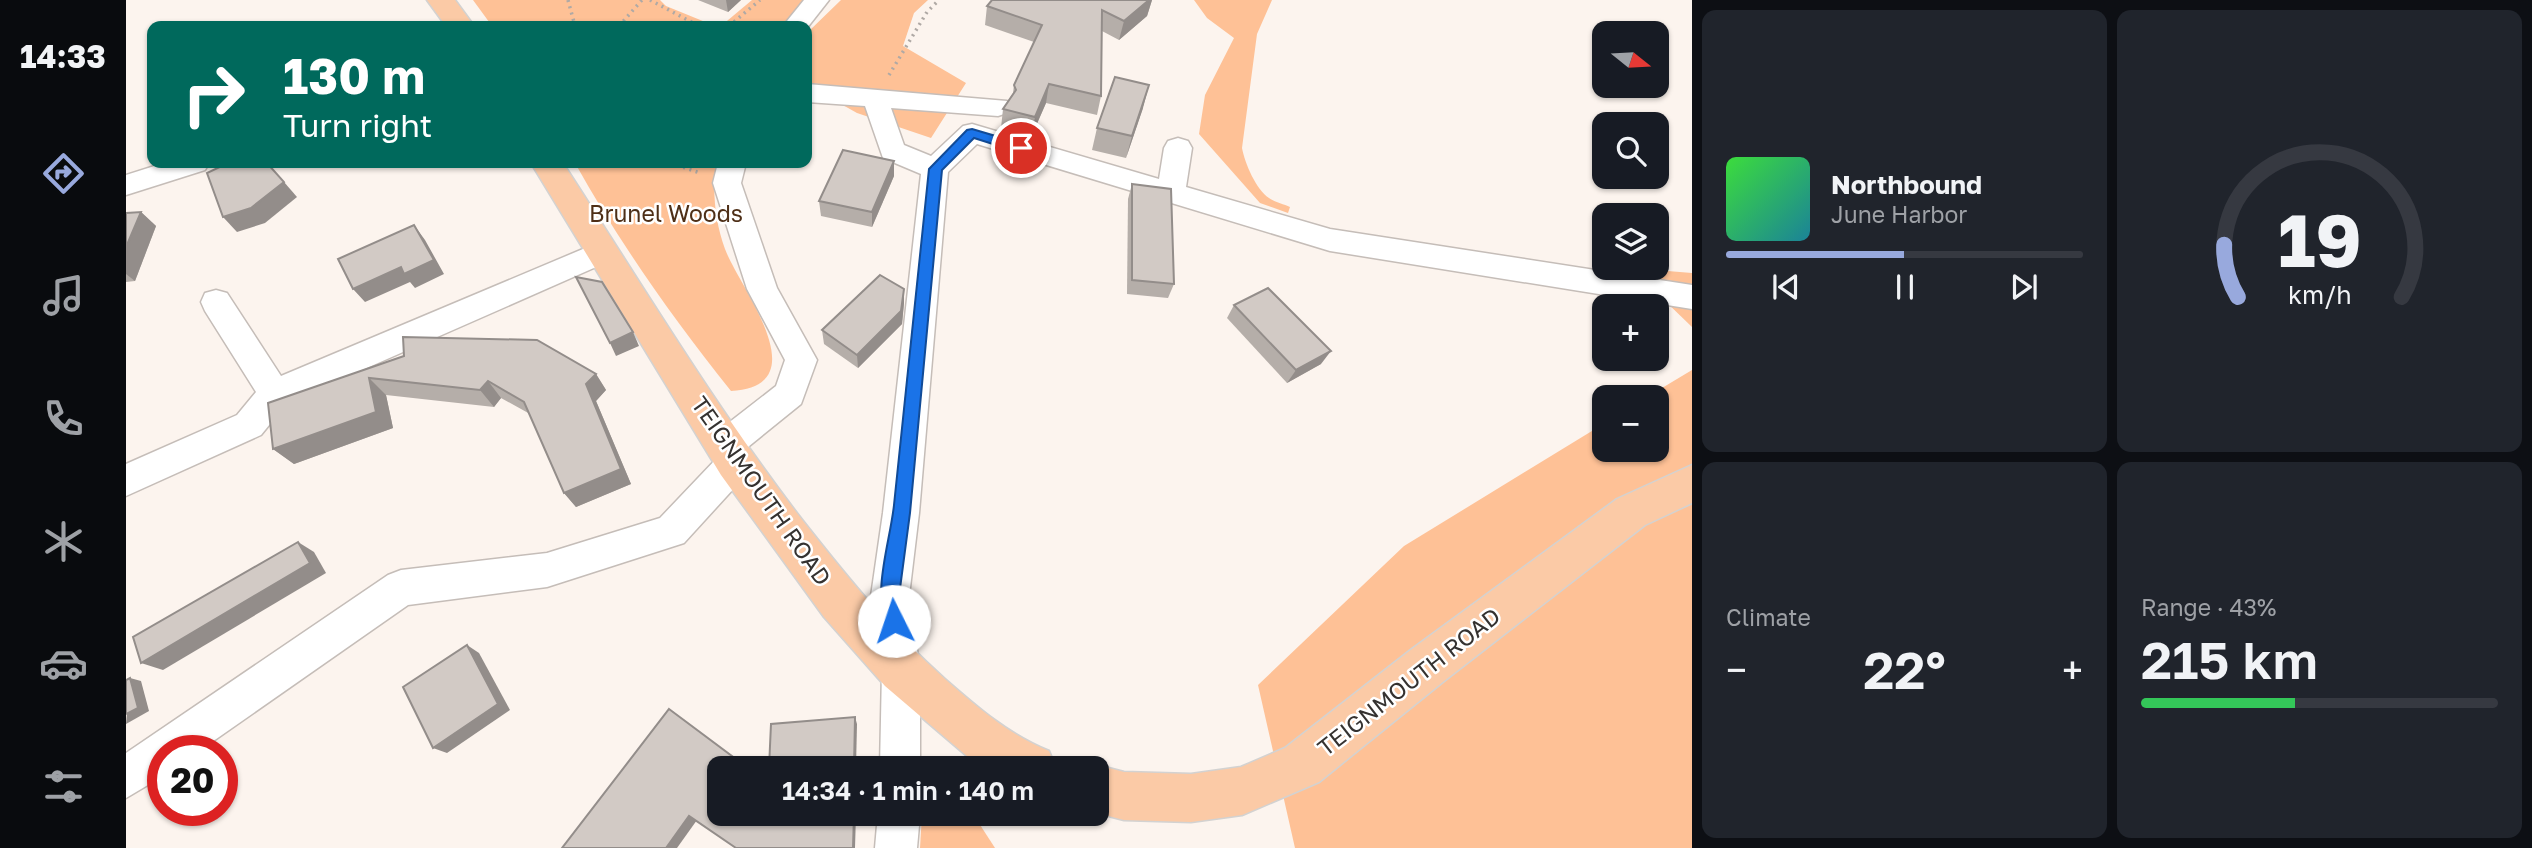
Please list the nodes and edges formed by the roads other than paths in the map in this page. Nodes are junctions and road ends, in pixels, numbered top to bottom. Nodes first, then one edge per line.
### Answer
1 (441, 0) edge
2 (817, 0) edge
3 (456, 21) edge
4 (799, 21) edge
5 (812, 93) edge
6 (875, 98) junction
7 (998, 107) dead end
8 (1178, 148) dead end
9 (179, 168) edge
10 (550, 168) edge
11 (731, 168) edge
12 (935, 169) junction
13 (126, 185) edge
14 (1171, 192) junction
15 (602, 252) junction
16 (1692, 297) edge
17 (216, 302) dead end
18 (275, 393) junction
19 (730, 454) junction
20 (126, 480) edge
21 (1692, 483) edge
22 (901, 670) junction
23 (186, 735) edge
24 (900, 756) edge
25 (1004, 756) edge
26 (147, 762) edge
27 (126, 777) edge
28 (1109, 792) edge
29 (898, 826) edge
30 (896, 848) edge

1 - 3 main road
2 - 4 street
5 - 6 street
6 - 7 street
6 - 12 street
8 - 14 street
9 - 13 street
10 - 15 main road, TEIGNMOUTH ROAD
11 - 19 street
12 - 14 street
12 - 22 street
14 - 16 street
15 - 18 street
15 - 19 main road, TEIGNMOUTH ROAD
17 - 18 street
18 - 20 street
19 - 22 main road, TEIGNMOUTH ROAD
19 - 23 street
21 - 28 main road, TEIGNMOUTH ROAD
22 - 24 street
22 - 25 main road, TEIGNMOUTH ROAD
26 - 27 street
29 - 30 street

